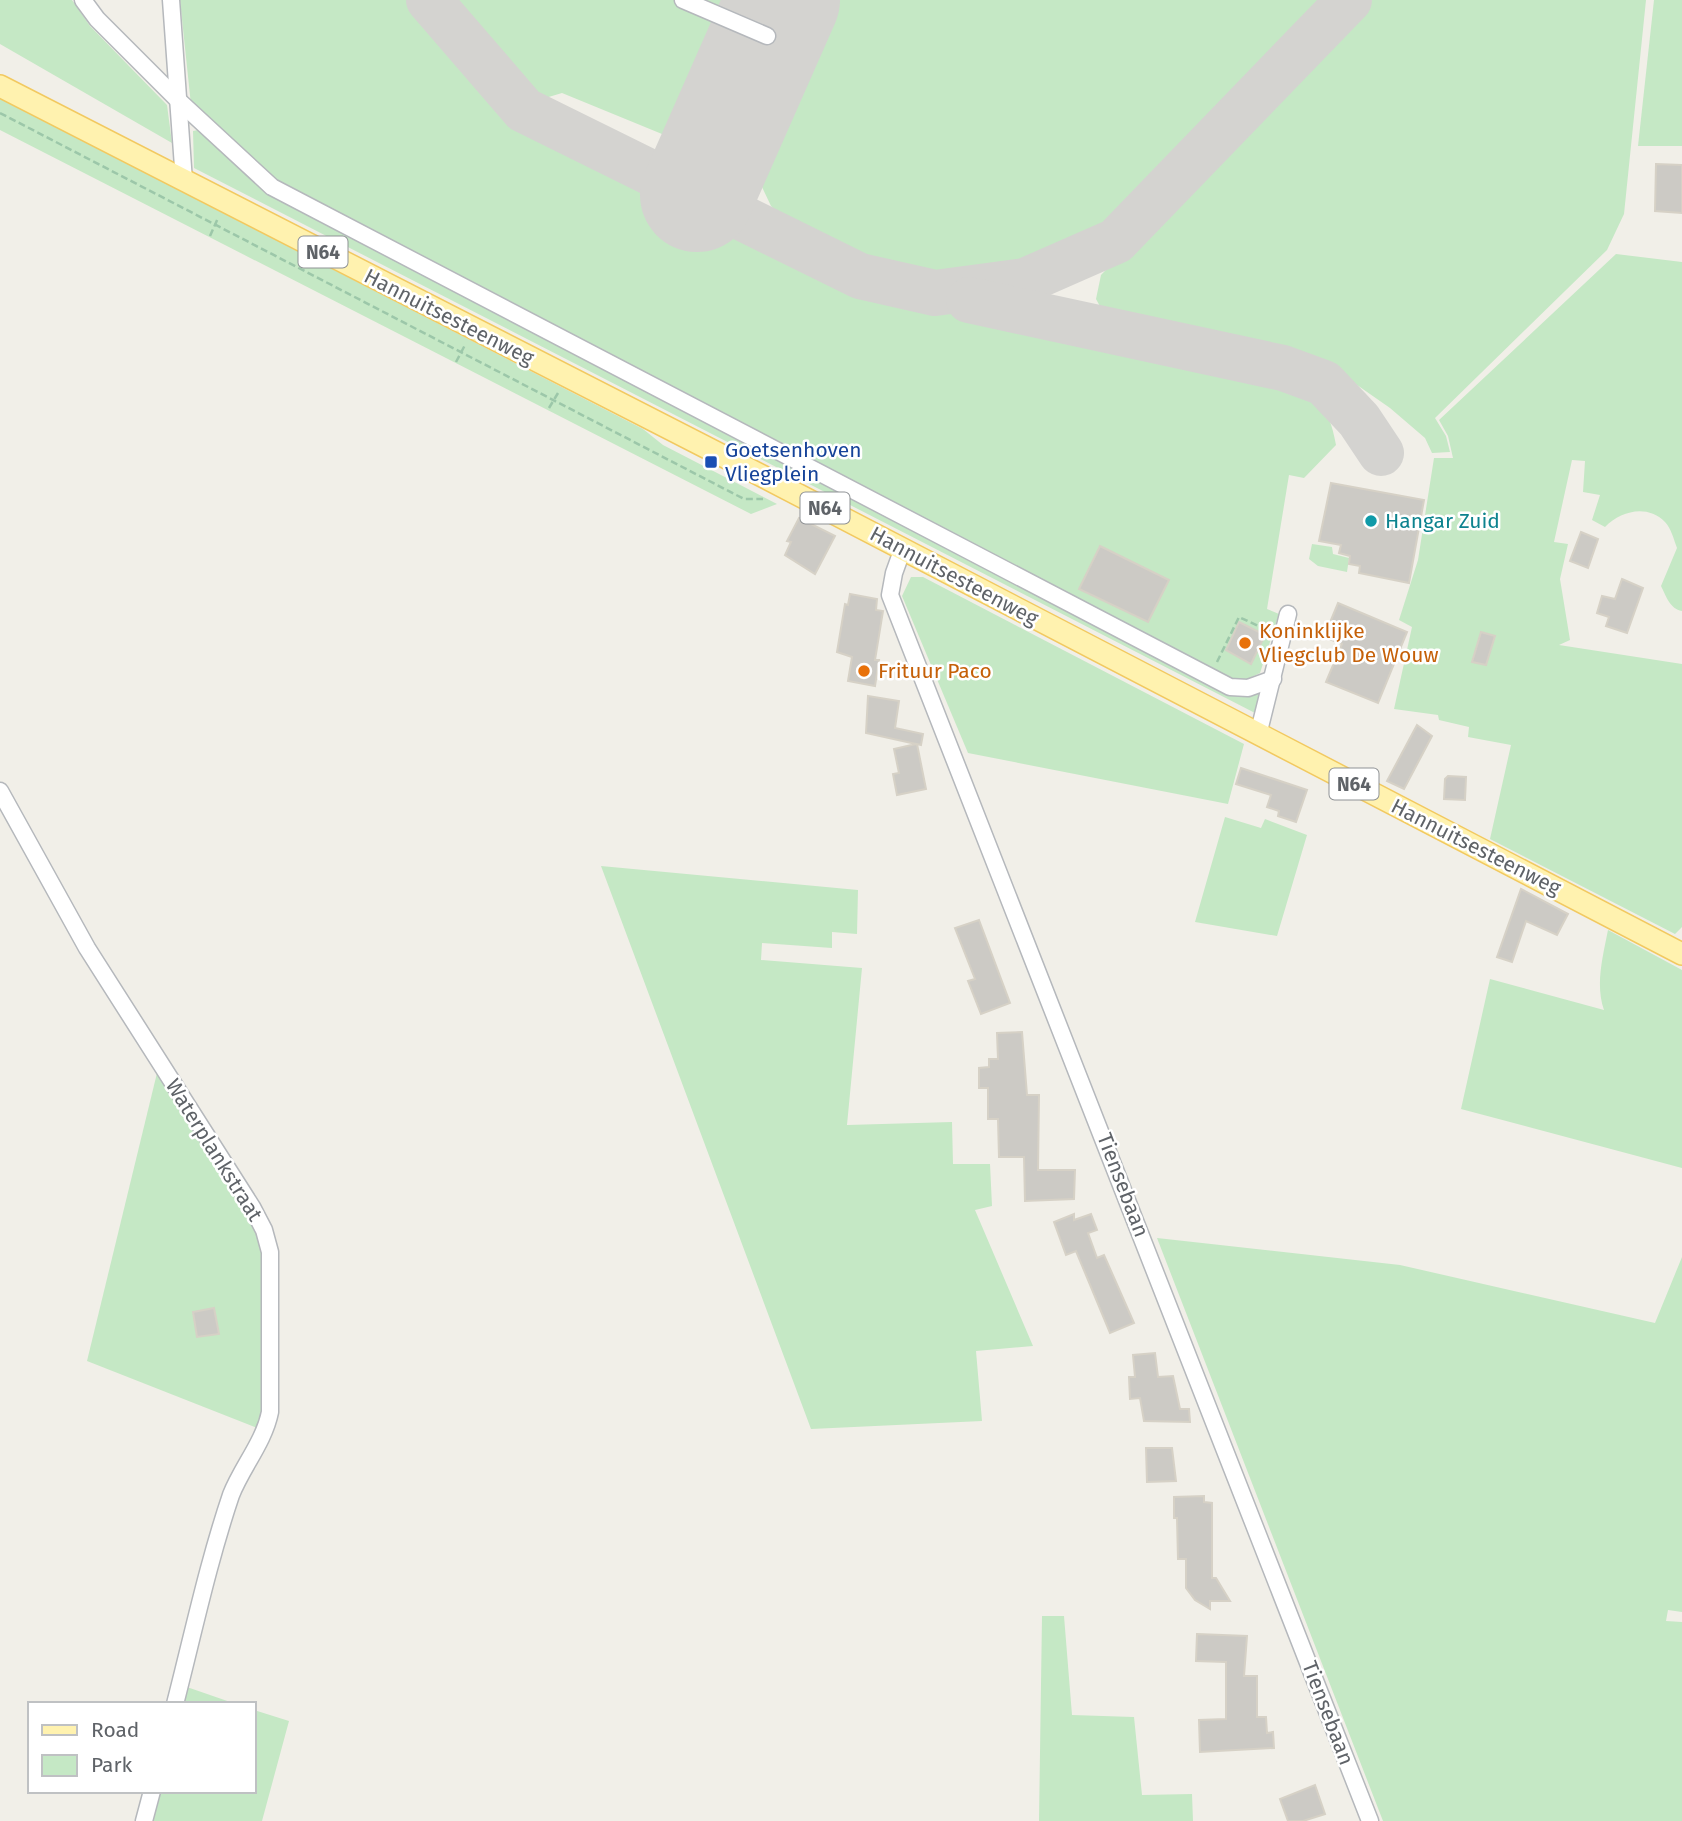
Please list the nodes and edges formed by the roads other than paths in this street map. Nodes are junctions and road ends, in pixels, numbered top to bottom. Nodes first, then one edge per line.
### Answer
1 (83, 0) edge
2 (171, 0) edge
3 (683, 0) edge
4 (767, 36) dead end
5 (0, 86) edge
6 (180, 102) junction
7 (184, 181) junction
8 (903, 548) junction
9 (1288, 614) dead end
10 (1273, 679) junction
11 (1258, 735) junction
12 (0, 791) edge
13 (1682, 954) edge
14 (175, 1702) edge
15 (151, 1793) edge
16 (144, 1821) edge
17 (1370, 1821) edge

1 - 6 street
2 - 6 street
3 - 4 street
5 - 7 main road, Hannuitsesteenweg / N64
6 - 7 street
6 - 10 street
7 - 8 main road, Hannuitsesteenweg / N64
8 - 11 main road, Hannuitsesteenweg / N64
8 - 17 street, Tiensebaan
9 - 10 street
10 - 11 street
11 - 13 main road, Hannuitsesteenweg / N64
12 - 14 street, Waterplankstraat
15 - 16 street

